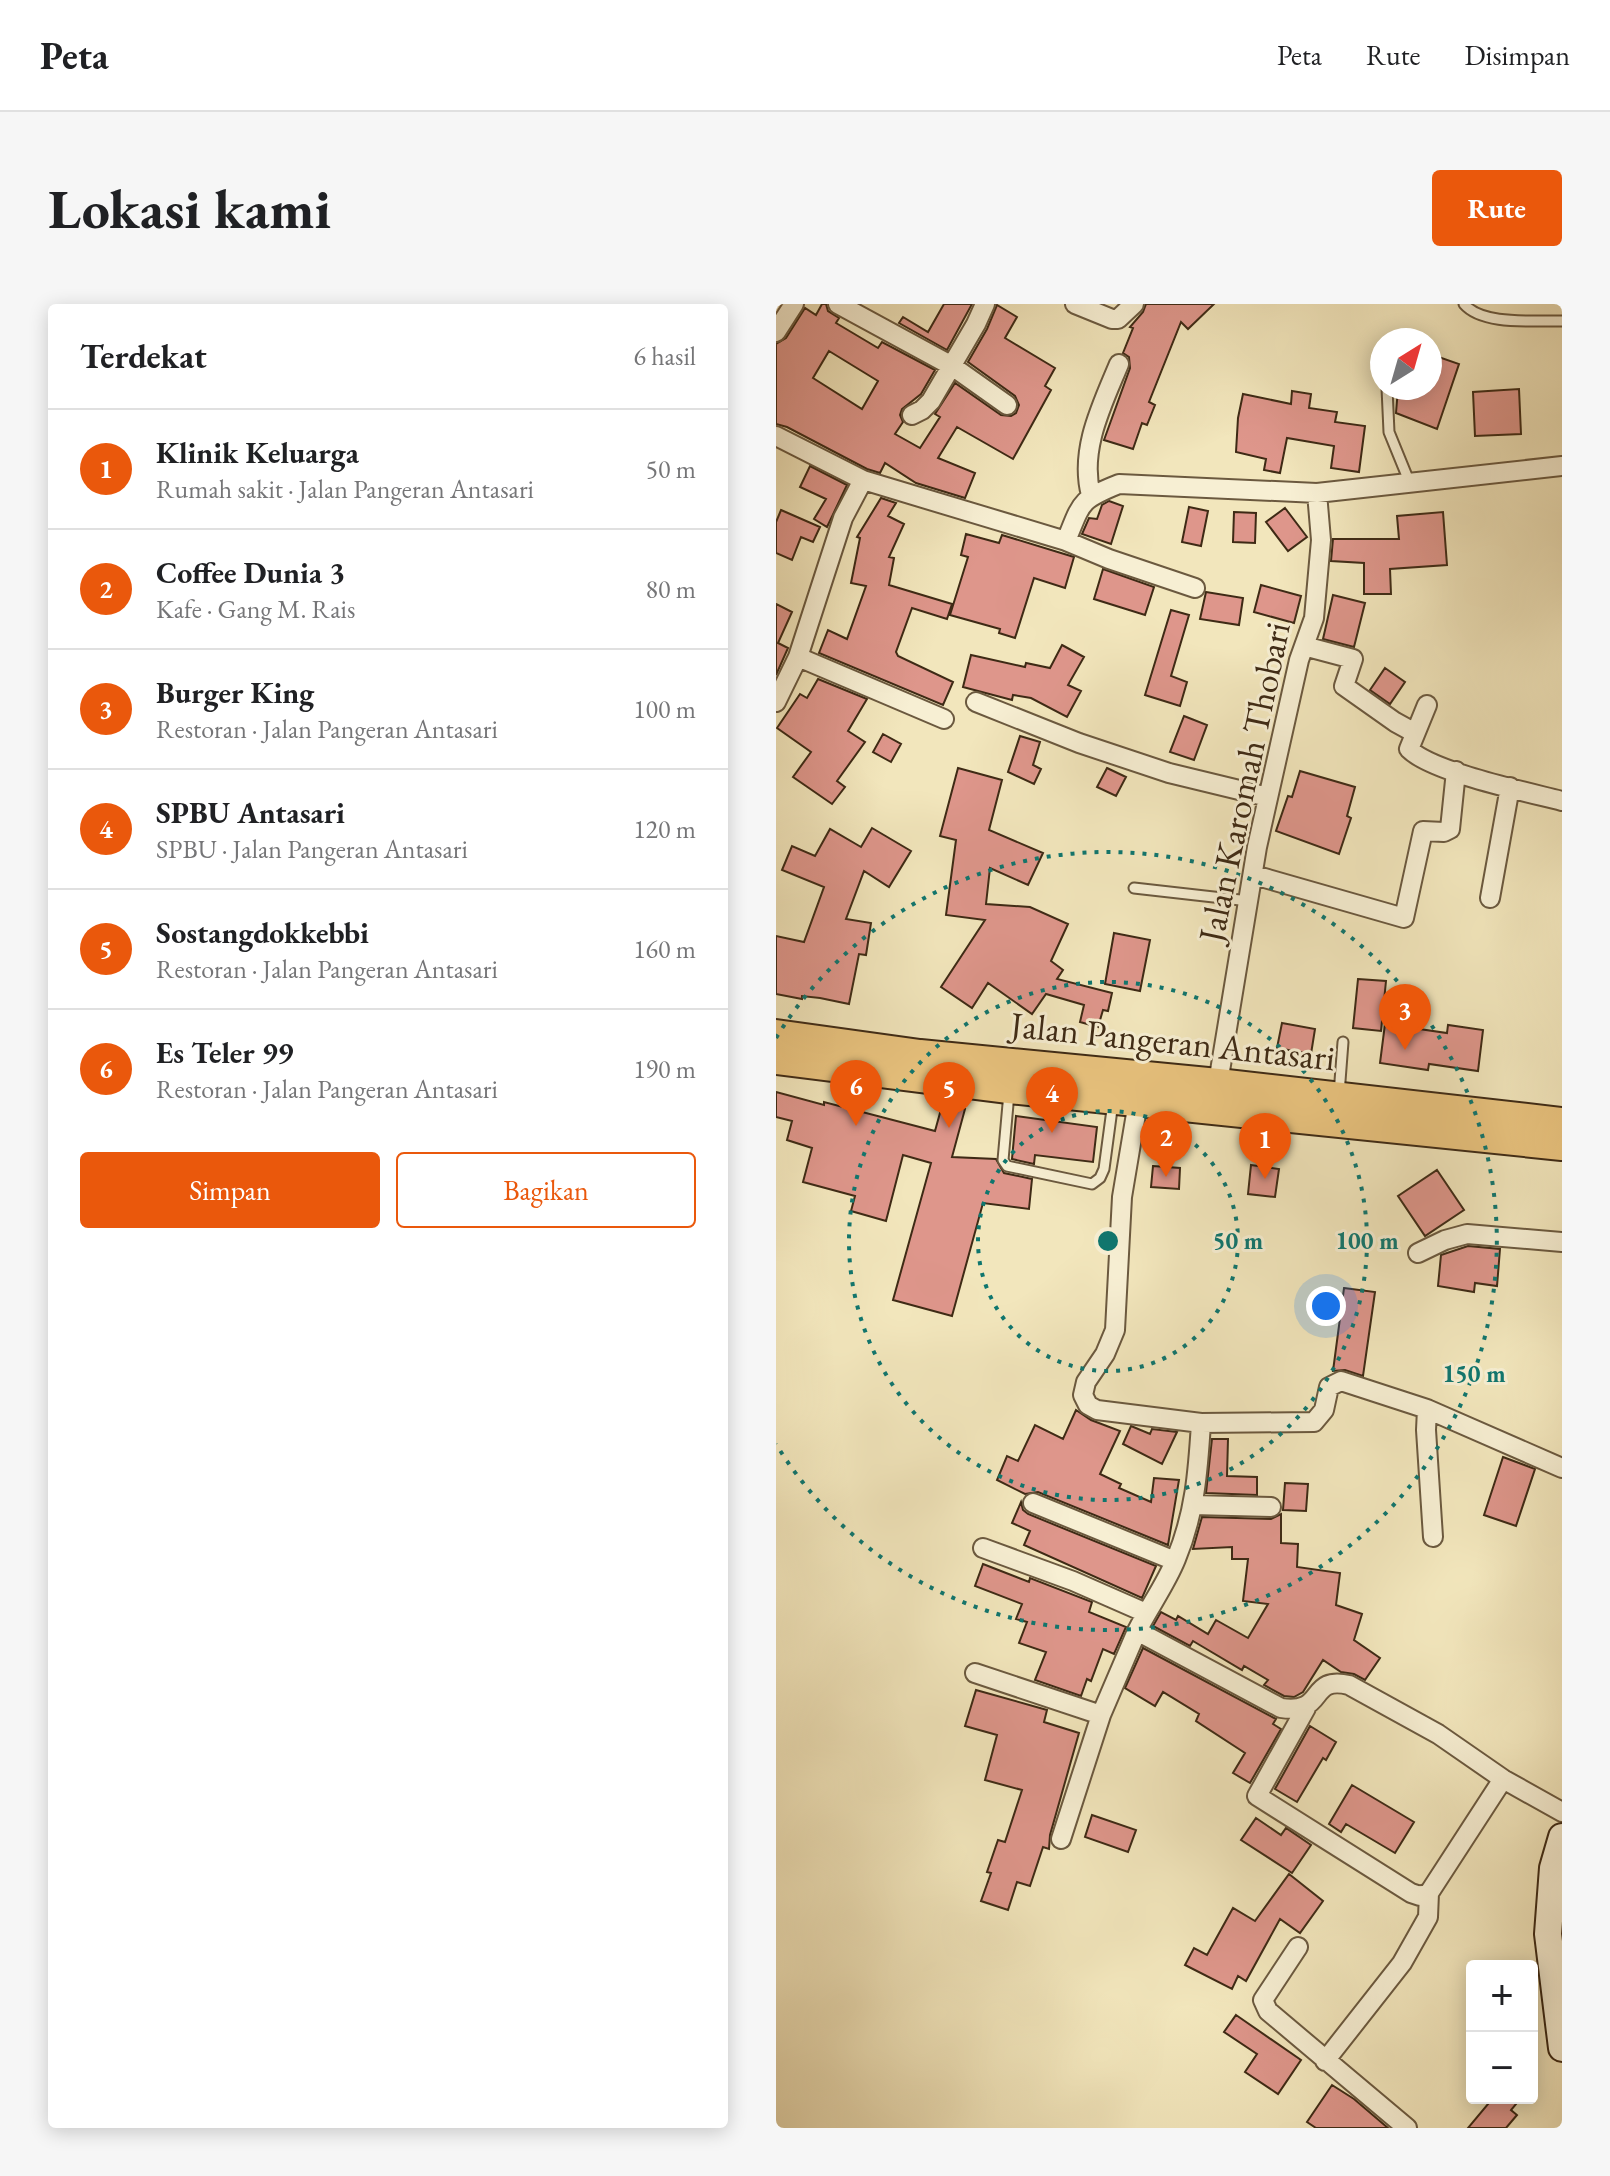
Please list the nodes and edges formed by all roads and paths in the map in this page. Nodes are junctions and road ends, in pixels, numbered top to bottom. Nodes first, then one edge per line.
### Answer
1 (794, 304) edge
2 (838, 304) edge
3 (985, 304) edge
4 (1075, 304) edge
5 (1134, 304) edge
6 (1464, 304) edge
7 (1562, 321) edge
8 (776, 332) edge
9 (1119, 364) dead end
10 (952, 366) junction
11 (1388, 400) edge
12 (1007, 405) dead end
13 (912, 415) dead end
14 (776, 436) edge
15 (1562, 466) edge
16 (863, 480) junction
17 (1409, 481) junction
18 (1317, 493) junction
19 (1091, 495) junction
20 (1066, 541) junction
21 (1195, 588) dead end
22 (1304, 646) junction
23 (798, 657) junction
24 (776, 702) edge
25 (976, 702) dead end
26 (1427, 705) dead end
27 (944, 719) dead end
28 (1415, 733) junction
29 (1456, 771) junction
30 (1510, 787) junction
31 (1268, 797) junction
32 (1562, 801) edge
33 (1254, 875) junction
34 (1134, 888) dead end
35 (1490, 898) dead end
36 (1249, 901) junction
37 (776, 1034) edge
38 (1343, 1042) dead end
39 (816, 1053) junction
40 (848, 1057) junction
41 (776, 1060) edge
42 (1218, 1083) junction
43 (1009, 1089) junction
44 (1338, 1097) junction
45 (1126, 1100) junction
46 (1562, 1122) edge
47 (1562, 1146) edge
48 (1562, 1242) edge
49 (1418, 1253) dead end
50 (1427, 1409) junction
51 (1201, 1423) junction
52 (1562, 1468) edge
53 (1033, 1503) dead end
54 (1193, 1505) junction
55 (1271, 1507) dead end
56 (1433, 1537) dead end
57 (983, 1548) dead end
58 (1175, 1561) junction
59 (1146, 1613) junction
60 (1137, 1631) junction
61 (975, 1673) dead end
62 (1306, 1708) junction
63 (1101, 1715) junction
64 (1503, 1779) junction
65 (1562, 1812) edge
66 (1562, 1837) edge
67 (1061, 1839) dead end
68 (1429, 1893) junction
69 (1298, 1947) dead end
70 (1561, 2019) edge
71 (1562, 2048) edge
72 (1325, 2061) junction
73 (1407, 2128) edge

1 - 8 street
2 - 10 street
3 - 10 street
4 - 5 street
6 - 7 lane
9 - 19 street
10 - 12 street
10 - 13 street
11 - 17 lane
14 - 16 street
15 - 17 street
16 - 20 street
16 - 23 street
17 - 18 street
18 - 19 street
18 - 22 street, Jalan Karomah Thobari
19 - 20 street
20 - 21 street
22 - 28 street
22 - 31 street, Jalan Karomah Thobari
23 - 24 street
23 - 27 street
25 - 31 street
26 - 28 street
28 - 29 street
29 - 30 street
29 - 33 street
30 - 32 street
30 - 35 street
31 - 33 street, Jalan Karomah Thobari
33 - 36 street, Jalan Karomah Thobari
34 - 36 lane
36 - 42 street, Jalan Karomah Thobari
37 - 39 main road, Jalan Pangeran Antasari
38 - 44 lane
39 - 40 main road, Jalan Pangeran Antasari
39 - 41 main road, Jalan Pangeran Antasari
40 - 42 main road, Jalan Pangeran Antasari
40 - 43 main road, Jalan Pangeran Antasari
42 - 44 main road, Jalan Pangeran Antasari
43 - 45 main road, Jalan Pangeran Antasari
43 - 45 lane
44 - 46 main road, Jalan Pangeran Antasari
45 - 47 main road, Jalan Pangeran Antasari
45 - 51 street
48 - 49 street
50 - 51 street
50 - 52 street
50 - 56 street
51 - 54 street
53 - 58 street
54 - 55 street
54 - 58 street
57 - 59 street
58 - 59 street
59 - 60 street
60 - 62 street
60 - 63 street
61 - 63 street
62 - 64 street
62 - 68 street
63 - 67 street
64 - 65 street
64 - 68 street
66 - 70 street
68 - 72 street
69 - 72 street
70 - 71 street
72 - 73 street

